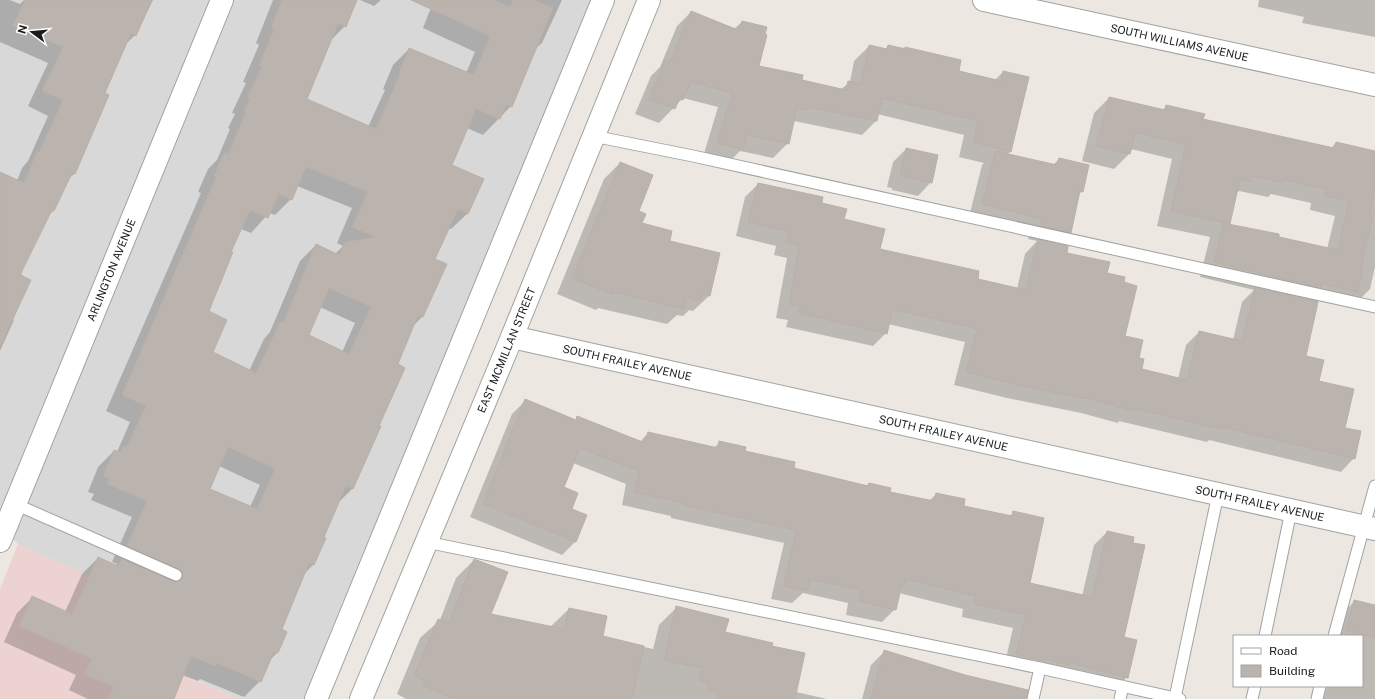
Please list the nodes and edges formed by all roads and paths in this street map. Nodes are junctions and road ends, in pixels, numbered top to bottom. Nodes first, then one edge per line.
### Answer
1 (222, 0) edge
2 (603, 0) edge
3 (649, 0) edge
4 (984, 0) edge
5 (1375, 85) edge
6 (593, 136) junction
7 (1375, 307) edge
8 (512, 336) junction
9 (1375, 486) edge
10 (1218, 494) junction
11 (15, 504) junction
12 (1291, 510) junction
13 (1369, 528) edge
14 (0, 541) edge
15 (426, 542) junction
16 (176, 575) dead end
17 (1265, 635) edge
18 (1334, 635) edge
19 (1040, 668) junction
20 (1122, 686) junction
21 (1255, 687) edge
22 (1320, 687) edge
23 (1177, 698) edge
24 (316, 699) edge
25 (361, 699) edge
26 (1033, 699) edge
27 (1120, 699) edge
28 (1252, 699) edge
29 (1317, 699) edge

1 - 11 street, ARLINGTON AVENUE
2 - 24 street
3 - 6 street, EAST MCMILLAN STREET
4 - 5 street, SOUTH WILLIAMS AVENUE
6 - 7 lane
6 - 8 street, EAST MCMILLAN STREET
8 - 10 street, SOUTH FRAILEY AVENUE
8 - 15 street, EAST MCMILLAN STREET
9 - 13 lane
10 - 12 street, SOUTH FRAILEY AVENUE
10 - 23 lane
11 - 14 street, ARLINGTON AVENUE
11 - 16 lane
12 - 13 street, SOUTH FRAILEY AVENUE
12 - 17 lane
13 - 18 lane
15 - 19 lane
15 - 25 street, EAST MCMILLAN STREET
19 - 20 lane
19 - 26 lane
20 - 23 lane
20 - 27 lane
21 - 28 lane
22 - 29 lane

